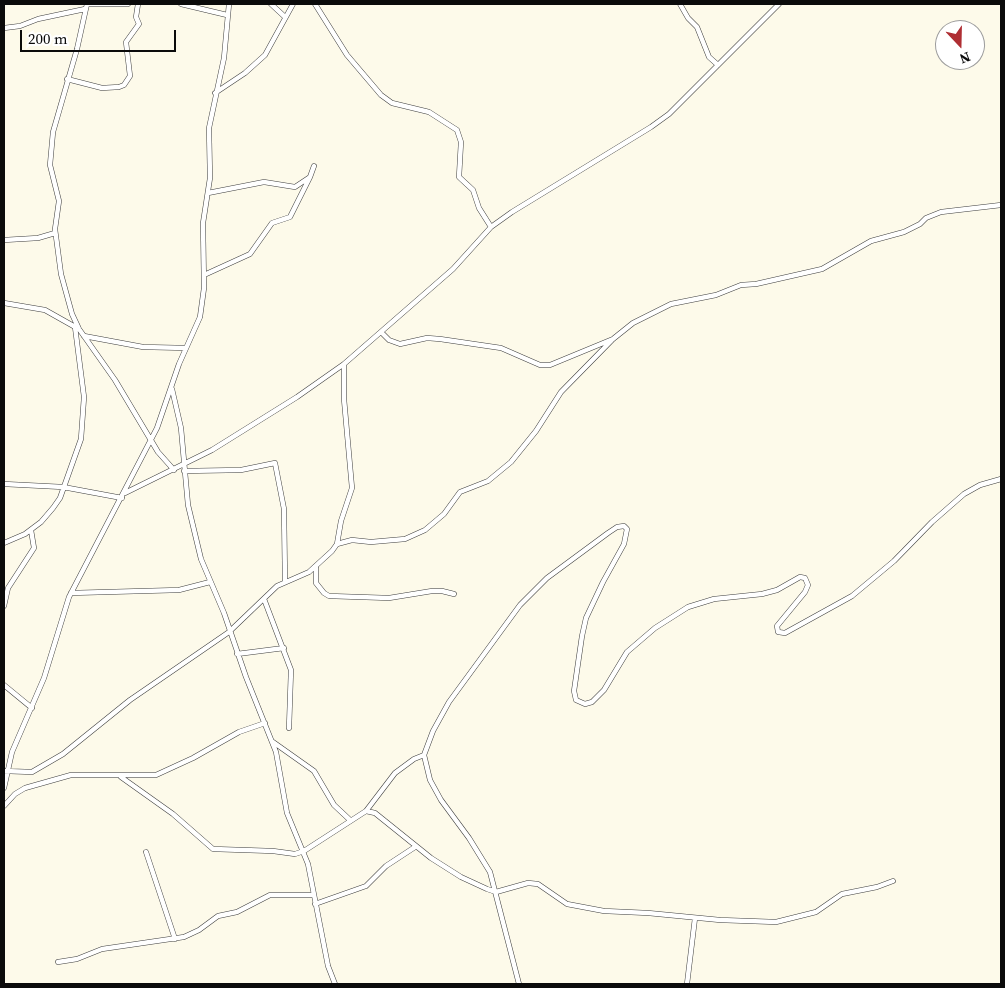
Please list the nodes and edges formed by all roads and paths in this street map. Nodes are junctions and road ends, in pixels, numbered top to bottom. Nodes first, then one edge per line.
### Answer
1 (128, 4) edge
2 (138, 4) edge
3 (181, 4) edge
4 (229, 4) edge
5 (271, 4) edge
6 (293, 4) edge
7 (315, 4) edge
8 (680, 4) edge
9 (776, 5) edge
10 (86, 6) edge
11 (226, 15) junction
12 (285, 17) junction
13 (4, 28) edge
14 (718, 65) junction
15 (68, 78) junction
16 (215, 93) junction
17 (314, 166) dead end
18 (310, 177) junction
19 (208, 193) junction
20 (1001, 205) edge
21 (491, 227) junction
22 (56, 232) junction
23 (4, 240) edge
24 (204, 275) junction
25 (4, 303) edge
26 (77, 328) junction
27 (381, 332) junction
28 (84, 336) junction
29 (612, 339) junction
30 (186, 348) junction
31 (344, 364) junction
32 (172, 387) junction
33 (151, 441) junction
34 (184, 468) junction
35 (174, 470) junction
36 (1001, 479) edge
37 (4, 484) edge
38 (63, 487) junction
39 (123, 496) junction
40 (31, 530) junction
41 (4, 543) edge
42 (337, 544) junction
43 (316, 568) junction
44 (285, 581) junction
45 (210, 582) junction
46 (71, 593) junction
47 (454, 594) dead end
48 (264, 598) junction
49 (4, 606) edge
50 (229, 632) junction
51 (284, 648) junction
52 (237, 654) junction
53 (4, 685) edge
54 (32, 708) junction
55 (265, 723) junction
56 (289, 728) dead end
57 (273, 742) junction
58 (424, 755) junction
59 (5, 772) edge
60 (120, 777) junction
61 (4, 788) edge
62 (4, 806) edge
63 (366, 811) junction
64 (350, 820) junction
65 (415, 847) junction
66 (146, 852) dead end
67 (304, 852) junction
68 (893, 881) dead end
69 (496, 892) junction
70 (313, 895) junction
71 (315, 904) junction
72 (695, 918) junction
73 (175, 939) junction
74 (58, 962) dead end
75 (335, 984) edge
76 (519, 984) edge
77 (687, 984) edge

1 - 10 street
2 - 15 street
3 - 11 street
4 - 11 street
5 - 12 street
6 - 12 street
7 - 21 street
8 - 14 street
9 - 14 street
10 - 13 street
10 - 15 street
11 - 16 street
12 - 16 street
14 - 21 street
15 - 22 street
16 - 19 street
17 - 18 street
18 - 19 street
18 - 24 street
19 - 24 street
20 - 29 street
21 - 27 street
22 - 23 street
22 - 26 street
24 - 30 street
25 - 26 street
26 - 28 street
26 - 38 street
27 - 29 street
27 - 31 street
28 - 30 street
28 - 33 street
29 - 42 street
30 - 32 street
31 - 34 street
31 - 42 street
32 - 33 street
32 - 34 street
33 - 35 street
33 - 39 street
34 - 35 street
34 - 44 street
34 - 45 street
35 - 39 street
36 - 58 street
37 - 38 street
38 - 39 street
38 - 40 street
39 - 46 street
40 - 41 street
40 - 49 street
42 - 43 street
43 - 44 street
43 - 47 street
44 - 48 street
45 - 46 street
45 - 50 street
46 - 54 street
48 - 50 street
48 - 51 street
50 - 52 street
50 - 59 street
51 - 52 street
51 - 56 street
52 - 55 street
53 - 54 street
54 - 59 street
55 - 57 street
55 - 60 street
57 - 64 street
57 - 67 street
58 - 63 street
58 - 69 street
59 - 61 street
60 - 62 street
60 - 67 street
63 - 64 street
63 - 65 street
64 - 67 street
65 - 69 street
65 - 71 street
66 - 73 street
67 - 70 street
68 - 72 street
69 - 72 street
69 - 76 street
70 - 71 street
70 - 73 street
71 - 75 street
72 - 77 street
73 - 74 street

